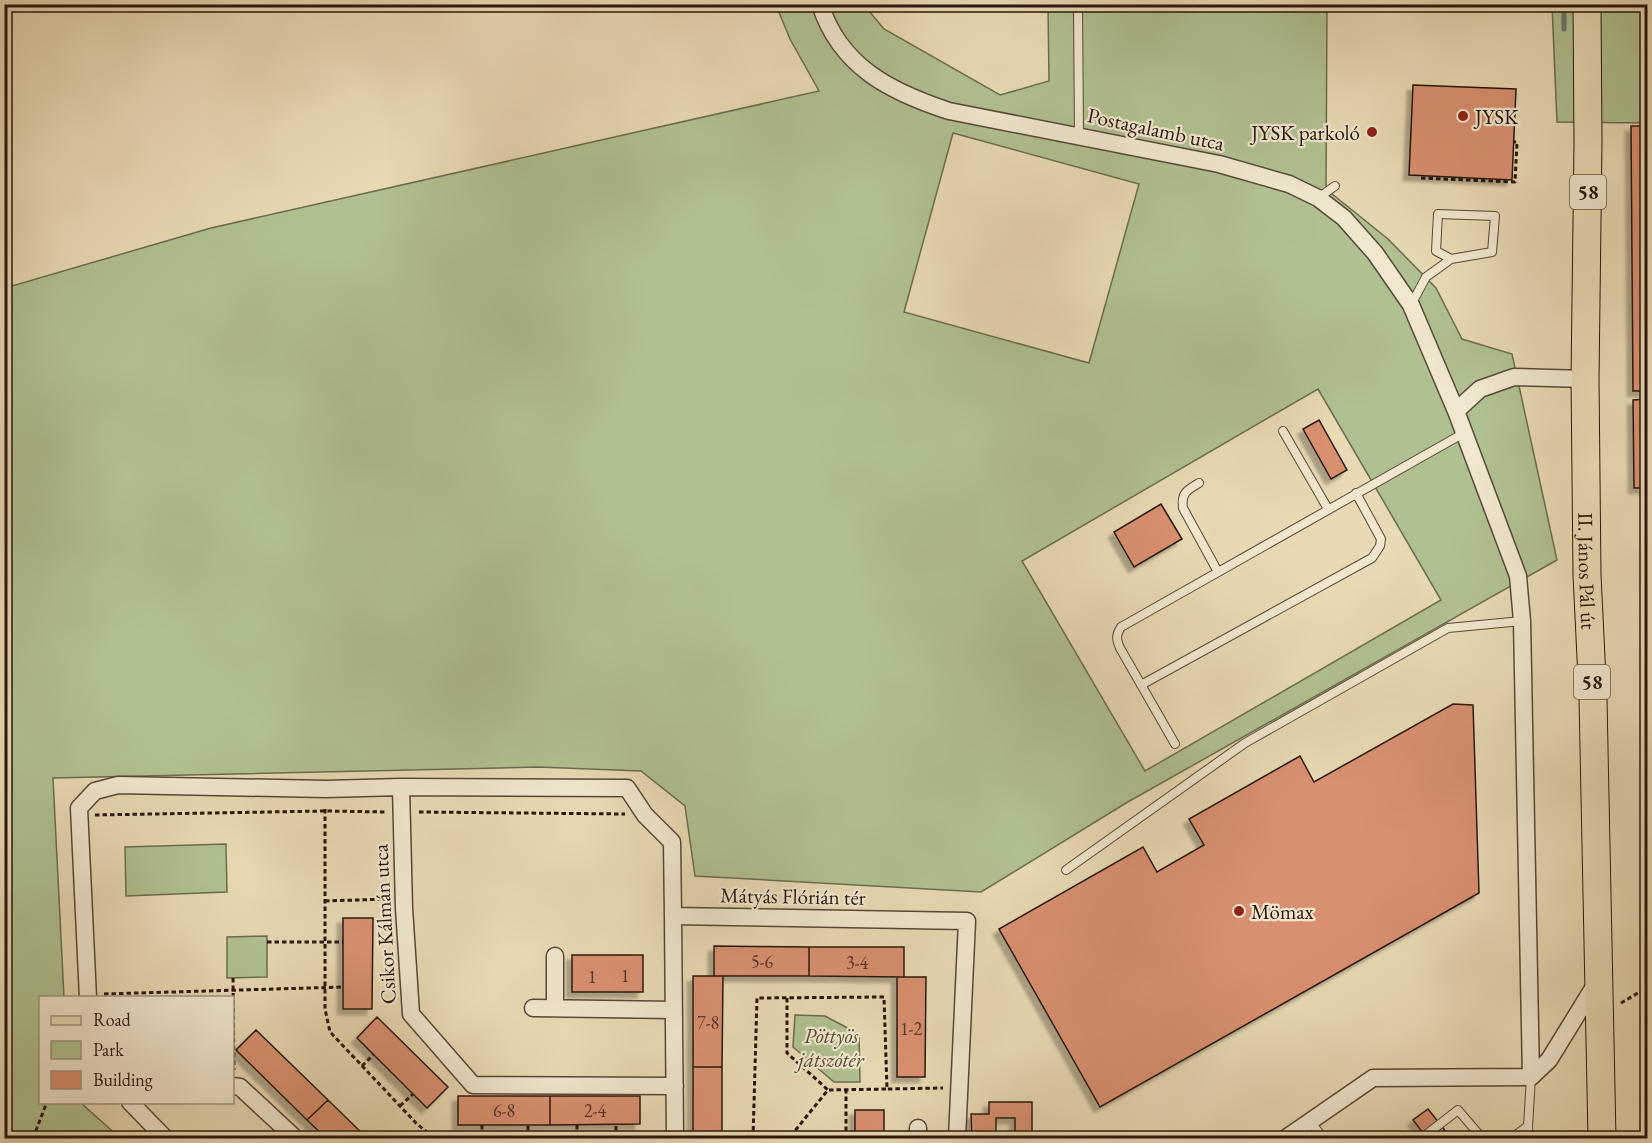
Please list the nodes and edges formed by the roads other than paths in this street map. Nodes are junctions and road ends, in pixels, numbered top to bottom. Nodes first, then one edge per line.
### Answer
1 (820, 4) edge
2 (1078, 4) edge
3 (1587, 4) edge
4 (1079, 136) junction
5 (1335, 186) dead end
6 (1318, 198) junction
7 (1451, 259) junction
8 (1411, 305) junction
9 (1585, 379) junction
10 (1455, 411) junction
11 (1283, 431) dead end
12 (1464, 433) junction
13 (1199, 483) dead end
14 (1356, 493) junction
15 (1328, 509) junction
16 (1218, 572) junction
17 (1522, 621) junction
18 (1141, 684) junction
19 (1175, 744) dead end
20 (401, 787) junction
21 (1066, 870) dead end
22 (673, 916) junction
23 (555, 956) dead end
24 (1598, 980) junction
25 (88, 996) edge
26 (533, 1008) dead end
27 (555, 1008) junction
28 (674, 1010) junction
29 (1531, 1077) junction
30 (234, 1086) edge
31 (675, 1086) junction
32 (136, 1105) edge
33 (1310, 1121) junction
34 (1528, 1126) junction
35 (165, 1138) edge
36 (295, 1138) edge
37 (675, 1138) edge
38 (957, 1138) edge
39 (1286, 1138) edge
40 (1323, 1138) edge
41 (1422, 1138) edge
42 (1482, 1138) edge
43 (1512, 1138) edge
44 (1529, 1138) edge
45 (1602, 1138) edge

1 - 4 street, Postagalamb utca
2 - 4 lane
3 - 9 main road, II. János Pál út / 58
4 - 6 street, Postagalamb utca
5 - 6 lane
6 - 8 street, Postagalamb utca
7 - 7 lane
7 - 8 lane
8 - 10 street, Postagalamb utca
9 - 10 street
9 - 24 main road, II. János Pál út / 58
10 - 12 street, Postagalamb utca
11 - 15 lane
12 - 14 lane
12 - 17 street, Postagalamb utca
13 - 16 lane
14 - 15 lane
14 - 18 lane
15 - 16 lane
16 - 18 lane
17 - 21 lane
17 - 29 street, Postagalamb utca
18 - 19 lane
20 - 22 street
20 - 25 street
20 - 31 street, Csikor Kálmán utca
22 - 28 street
22 - 38 street, Mátyás Flórián tér
23 - 27 street
24 - 29 street
24 - 45 main road, II. János Pál út / 58
26 - 27 street
27 - 28 street
28 - 31 street
29 - 33 street
29 - 34 lane
30 - 36 street
31 - 37 street
32 - 35 street
33 - 39 street
33 - 40 lane
34 - 43 lane
34 - 44 lane
41 - 42 lane

